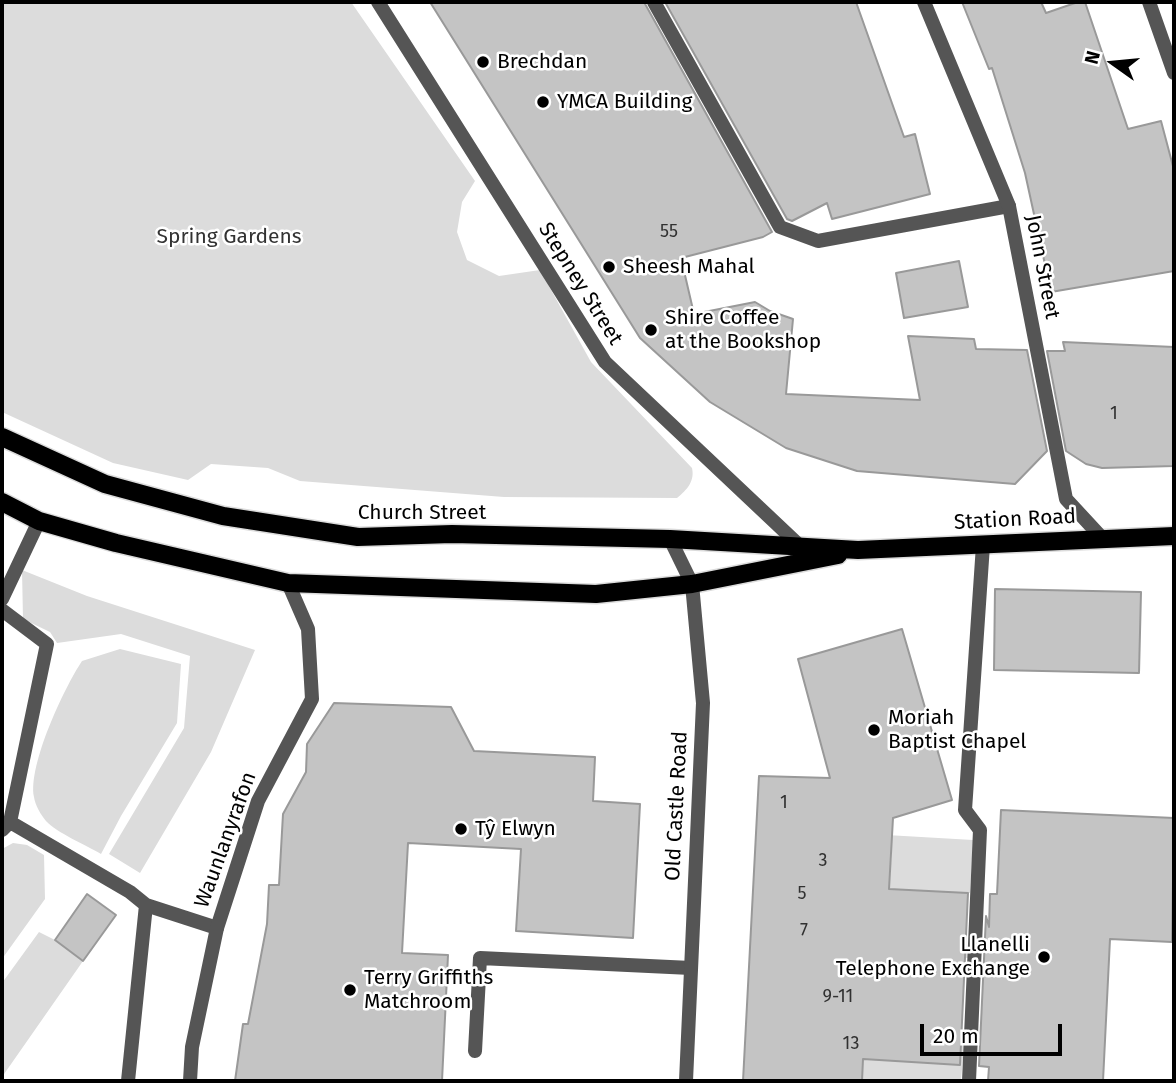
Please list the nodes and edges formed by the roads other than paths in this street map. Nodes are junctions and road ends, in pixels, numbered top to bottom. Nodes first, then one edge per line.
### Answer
1 (378, 2) edge
2 (654, 2) edge
3 (924, 2) edge
4 (1149, 2) edge
5 (1174, 73) edge
6 (1009, 206) junction
7 (2, 437) edge
8 (2, 502) edge
9 (39, 521) junction
10 (1174, 536) edge
11 (670, 539) junction
12 (1103, 539) junction
13 (983, 545) junction
14 (800, 546) junction
15 (858, 551) junction
16 (288, 583) junction
17 (692, 584) junction
18 (2, 599) edge
19 (2, 610) edge
20 (6, 826) edge
21 (146, 905) junction
22 (217, 928) junction
23 (691, 968) junction
24 (475, 1051) dead end
25 (128, 1081) edge
26 (190, 1081) edge
27 (685, 1081) edge
28 (969, 1081) edge

1 - 14 street, Stepney Street
2 - 6 street
3 - 6 street, John Street
4 - 5 street
6 - 12 street, John Street
7 - 11 main road, Church Street
8 - 9 main road
9 - 16 main road
9 - 18 street
10 - 12 main road, Station Road
11 - 14 main road, Church Street
11 - 17 street, Old Castle Road
12 - 13 main road, Station Road
13 - 15 main road, Station Road
13 - 28 street
14 - 15 main road, Church Street
15 - 17 main road
16 - 17 main road
16 - 22 street, Waunlanyrafon
17 - 23 street, Old Castle Road
19 - 20 street
20 - 21 street
21 - 22 street
21 - 25 street
22 - 26 street, Waunlanyrafon
23 - 24 street
23 - 27 street, Old Castle Road

